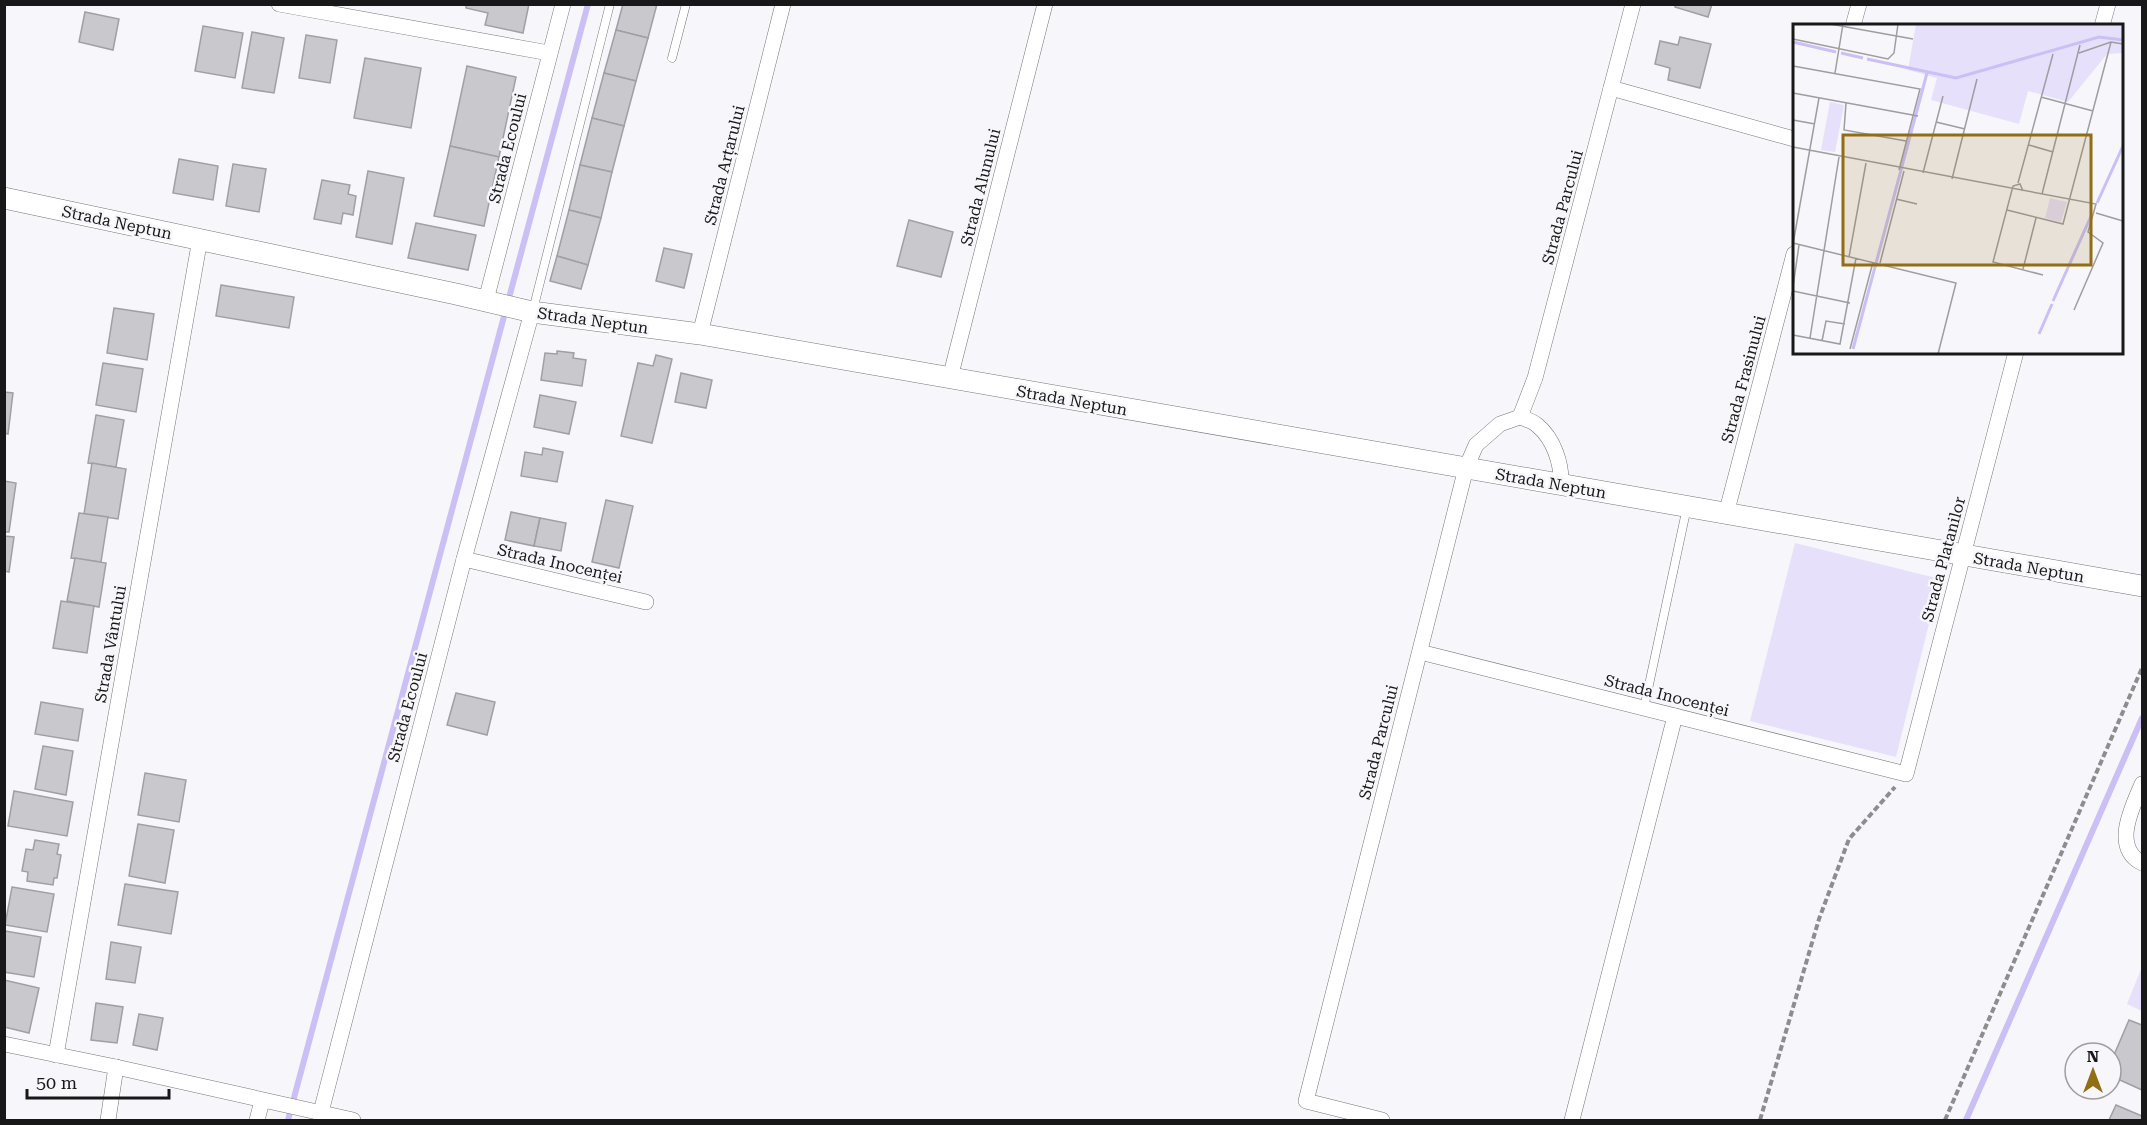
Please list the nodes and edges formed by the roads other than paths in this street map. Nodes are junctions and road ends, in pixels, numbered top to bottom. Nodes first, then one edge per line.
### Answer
1 (279, 4) edge
2 (562, 4) edge
3 (610, 4) edge
4 (686, 4) edge
5 (783, 4) edge
6 (1045, 4) edge
7 (1633, 4) edge
8 (1859, 4) edge
9 (2108, 4) edge
10 (1854, 24) edge
11 (2103, 24) edge
12 (549, 53) junction
13 (672, 58) dead end
14 (1611, 88) junction
15 (1793, 139) edge
16 (4, 198) edge
17 (200, 240) junction
18 (1793, 258) edge
19 (509, 306) junction
20 (700, 334) junction
21 (2015, 354) edge
22 (950, 378) junction
23 (1520, 417) junction
24 (1466, 468) junction
25 (1561, 485) junction
26 (1687, 507) junction
27 (1726, 513) junction
28 (1962, 555) junction
29 (464, 559) junction
30 (2142, 586) edge
31 (646, 602) dead end
32 (1419, 652) junction
33 (1644, 708) junction
34 (1675, 716) junction
35 (1906, 774) joint
36 (2142, 784) edge
37 (2142, 863) edge
38 (4, 1044) edge
39 (56, 1055) junction
40 (116, 1067) junction
41 (262, 1101) junction
42 (321, 1112) junction
43 (108, 1120) edge
44 (257, 1120) edge
45 (353, 1120) edge
46 (1382, 1120) edge
47 (1572, 1120) edge

1 - 12 street
2 - 12 street, Strada Ecoului
3 - 19 lane
4 - 13 lane
5 - 20 street, Strada Arțarului
6 - 22 street, Strada Alunului
7 - 14 street, Strada Parcului
8 - 10 street
9 - 11 street
12 - 19 street, Strada Ecoului
14 - 15 street
14 - 23 street, Strada Parcului
16 - 17 street, Strada Neptun
17 - 19 street, Strada Neptun
17 - 39 street, Strada Vântului
18 - 27 street, Strada Frasinului
19 - 20 street, Strada Neptun
19 - 29 street, Strada Ecoului
20 - 22 street, Strada Neptun
21 - 28 street, Strada Platanilor
22 - 24 street, Strada Neptun
23 - 24 street, Strada Parcului
23 - 25 street
24 - 25 street, Strada Neptun
24 - 32 street, Strada Parcului
25 - 26 street, Strada Neptun
26 - 27 street, Strada Neptun
26 - 33 lane
27 - 28 street, Strada Neptun
28 - 30 street, Strada Neptun
28 - 35 street, Strada Platanilor
29 - 31 street, Strada Inocenței
29 - 42 street, Strada Ecoului
32 - 33 street, Strada Inocenței
32 - 46 street, Strada Parcului
33 - 34 street, Strada Inocenței
34 - 35 street, Strada Inocenței
34 - 47 street
36 - 37 street
38 - 39 street
39 - 40 street
40 - 41 street
40 - 43 street
41 - 42 street
41 - 44 street
42 - 45 street

